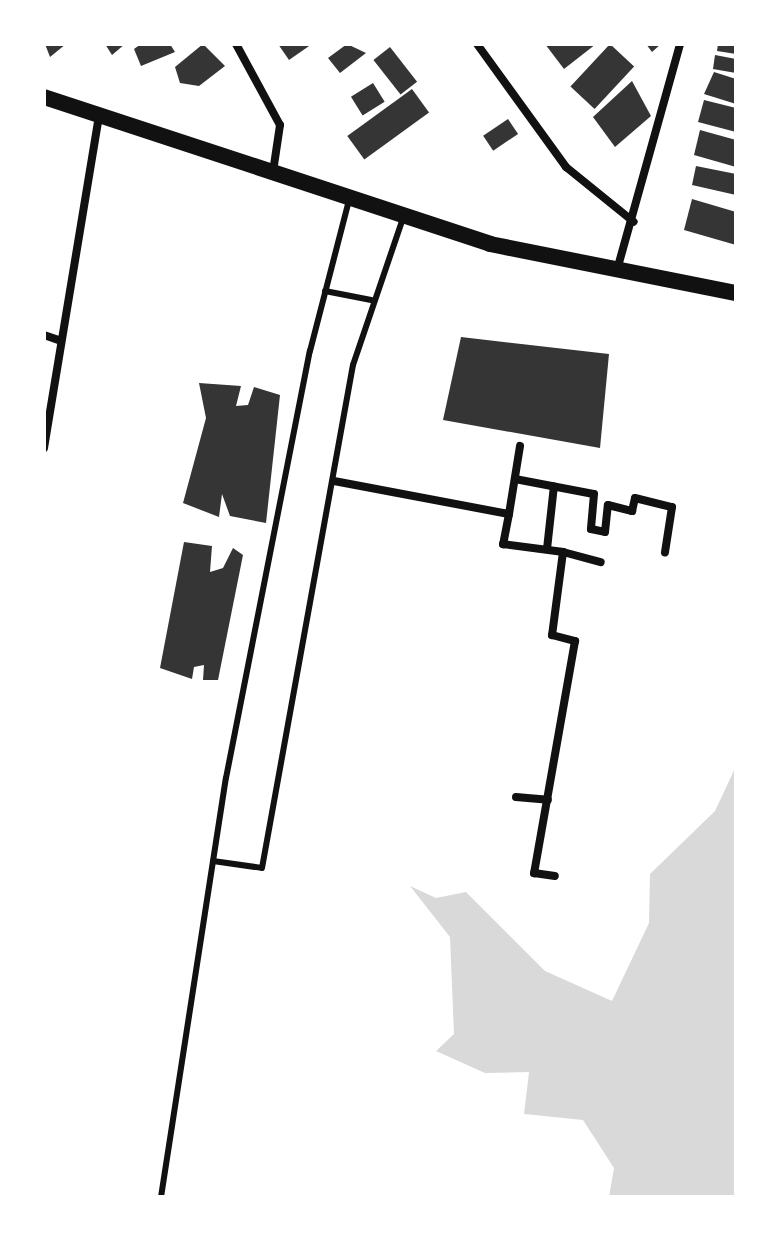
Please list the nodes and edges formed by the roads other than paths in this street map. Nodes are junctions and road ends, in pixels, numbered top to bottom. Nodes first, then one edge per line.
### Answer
1 (236, 44) edge
2 (477, 44) edge
3 (680, 44) edge
4 (44, 97) edge
5 (99, 117) junction
6 (273, 172) junction
7 (349, 200) junction
8 (403, 217) junction
9 (634, 222) junction
10 (616, 272) junction
11 (325, 291) junction
12 (728, 292) edge
13 (371, 300) junction
14 (44, 335) edge
15 (61, 341) junction
16 (520, 446) dead end
17 (44, 448) edge
18 (515, 479) junction
19 (334, 481) junction
20 (554, 486) junction
21 (509, 514) junction
22 (547, 549) junction
23 (563, 552) junction
24 (665, 552) dead end
25 (601, 562) dead end
26 (516, 797) dead end
27 (548, 800) junction
28 (213, 861) junction
29 (555, 876) dead end
30 (161, 1197) edge

1 - 6 street
2 - 9 street
3 - 9 street
4 - 5 main road
5 - 6 main road
5 - 15 street
6 - 7 main road
7 - 8 main road
7 - 11 lane
8 - 10 main road
8 - 13 lane
9 - 10 street
10 - 12 main road
11 - 13 lane
11 - 28 lane
13 - 19 lane
14 - 15 street
15 - 17 street
16 - 18 street
18 - 20 street
18 - 21 street
19 - 21 street
19 - 28 lane
20 - 22 street
20 - 24 street
21 - 22 street
22 - 23 street
23 - 25 street
23 - 27 street
26 - 27 street
27 - 29 street
28 - 30 lane

